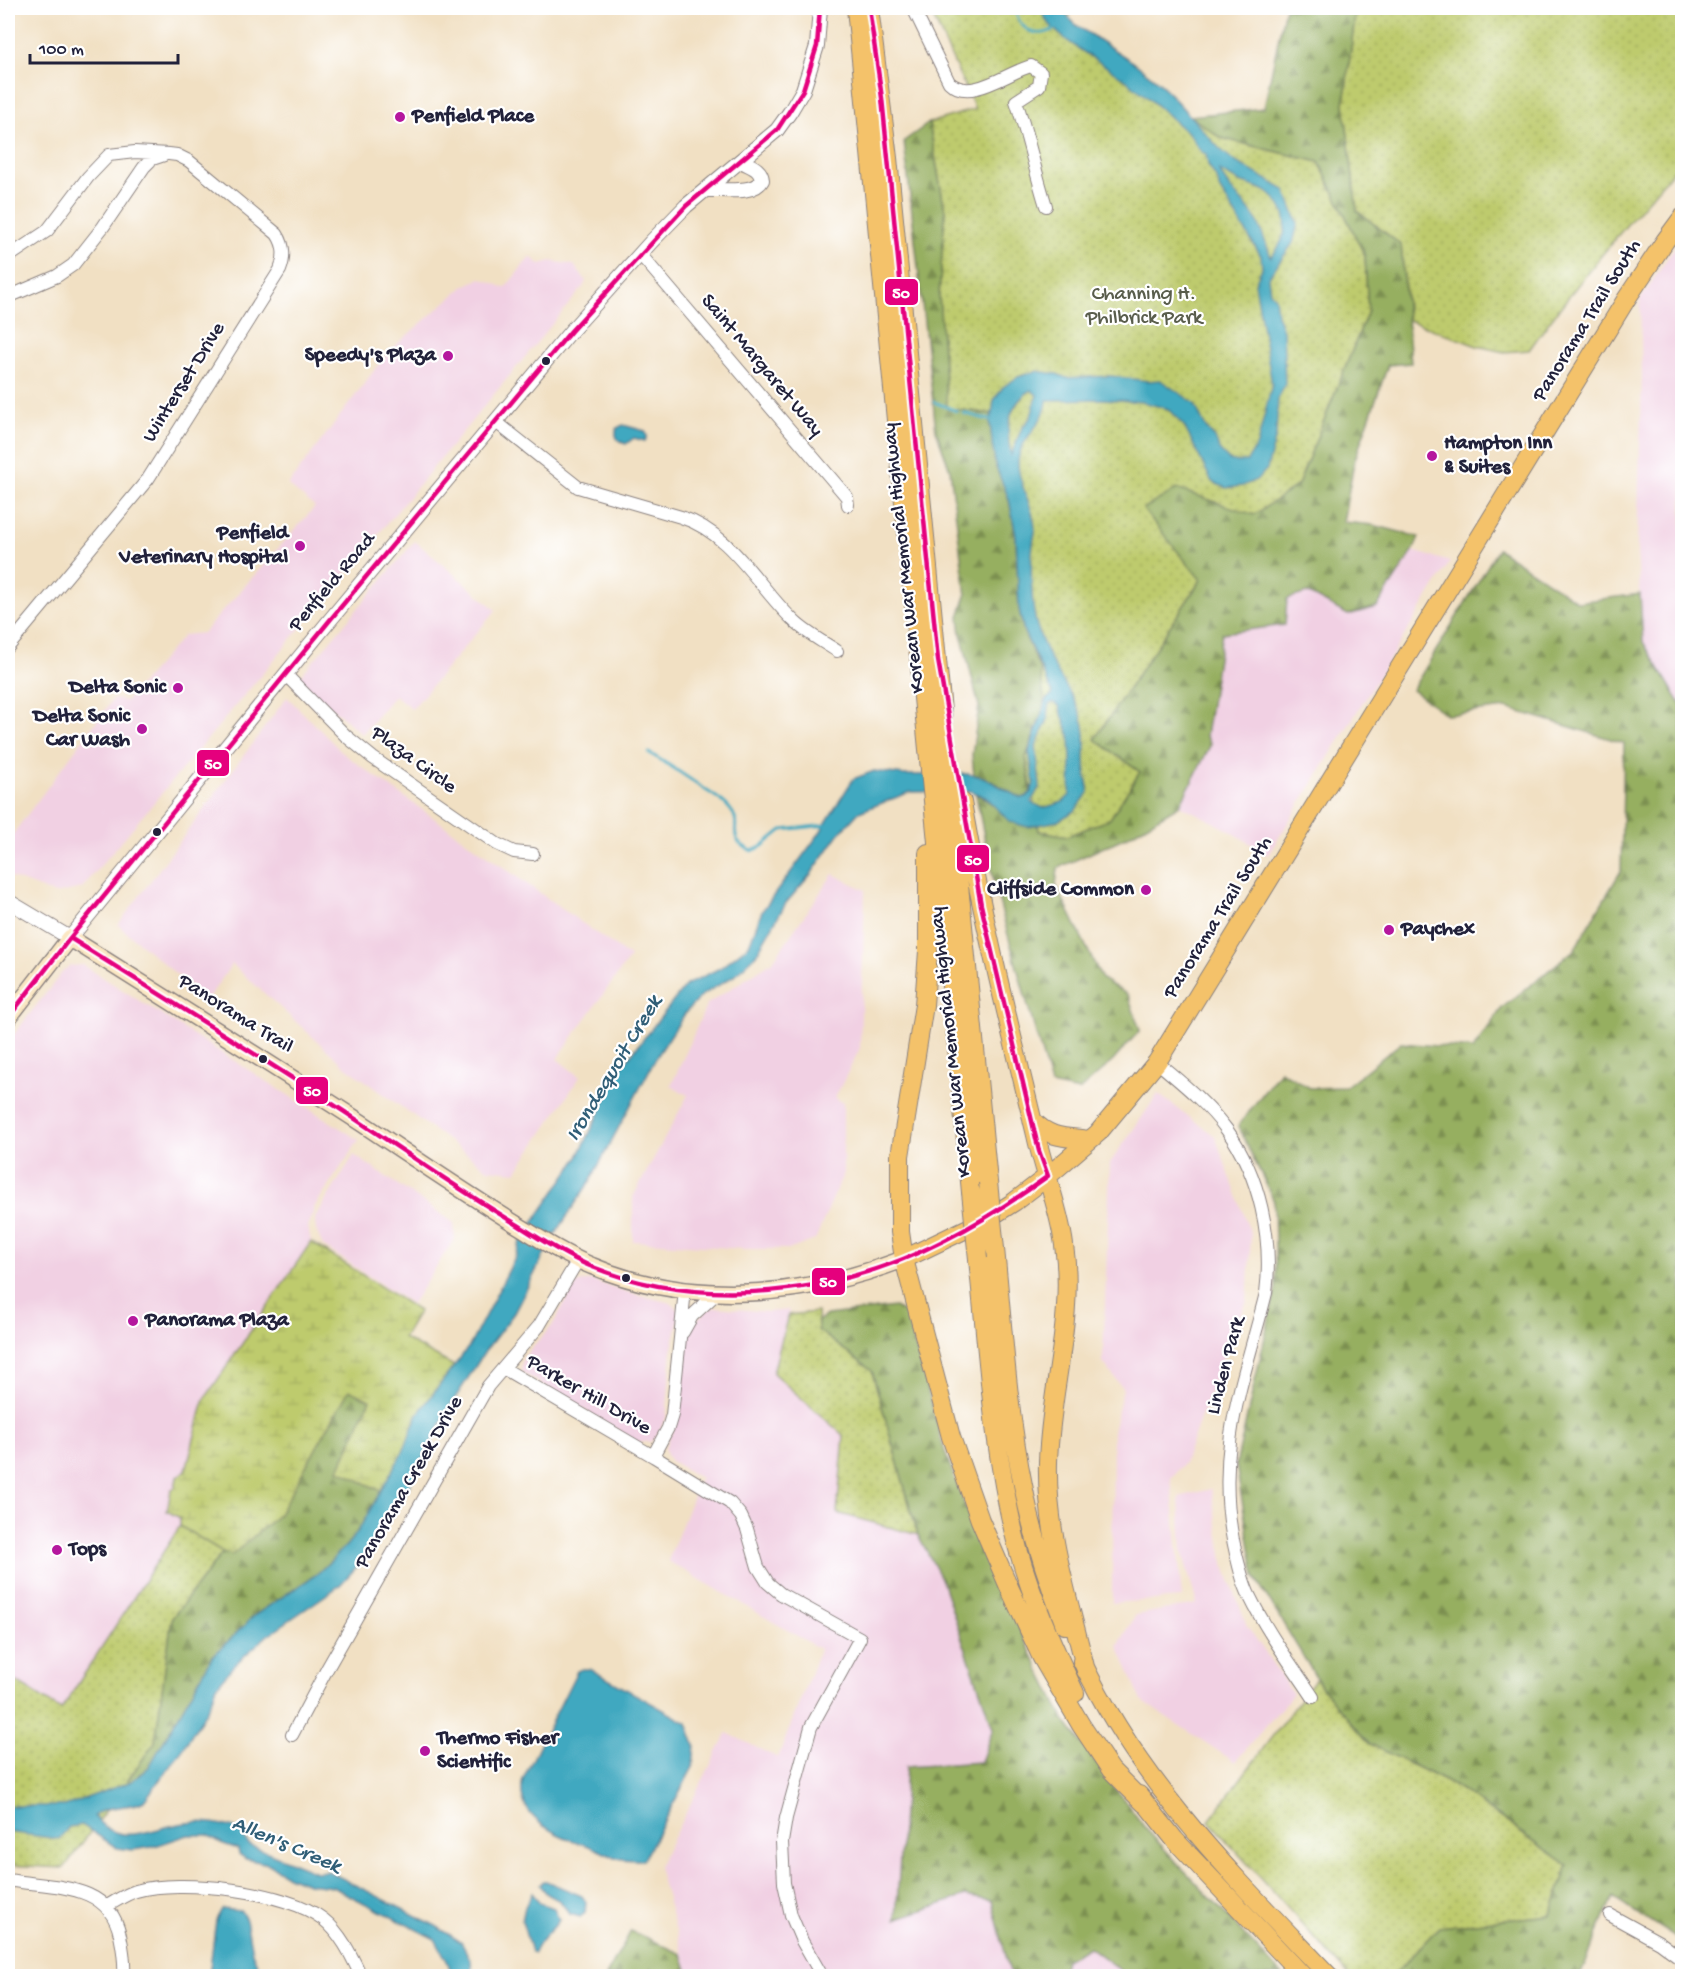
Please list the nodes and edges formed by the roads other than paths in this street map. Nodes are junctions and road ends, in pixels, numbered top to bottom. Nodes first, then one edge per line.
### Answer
1 (820, 8) edge
2 (856, 8) edge
3 (869, 8) edge
4 (913, 8) edge
5 (169, 154) junction
6 (741, 161) junction
7 (707, 190) junction
8 (1046, 206) dead end
9 (1683, 218) edge
10 (640, 254) junction
11 (8, 257) edge
12 (8, 297) edge
13 (496, 422) junction
14 (848, 505) dead end
15 (8, 647) edge
16 (837, 651) dead end
17 (286, 675) junction
18 (943, 752) junction
19 (945, 818) junction
20 (533, 854) dead end
21 (8, 901) edge
22 (70, 938) junction
23 (8, 1018) edge
24 (1157, 1062) junction
25 (1032, 1120) junction
26 (1090, 1140) junction
27 (1048, 1176) junction
28 (556, 1249) joint
29 (904, 1259) junction
30 (578, 1260) junction
31 (684, 1290) junction
32 (718, 1293) junction
33 (680, 1339) junction
34 (503, 1368) junction
35 (653, 1456) junction
36 (1086, 1671) junction
37 (1313, 1697) dead end
38 (292, 1735) dead end
39 (1145, 1804) junction
40 (8, 1880) edge
41 (107, 1906) junction
42 (1610, 1915) dead end
43 (1683, 1959) edge
44 (124, 1977) edge
45 (361, 1977) edge
46 (822, 1977) edge
47 (1303, 1977) edge
48 (1329, 1977) edge

1 - 6 street, Penfield Road
2 - 18 main road, Korean War Memorial Highway
3 - 18 main road, Korean War Memorial Highway
4 - 8 street
5 - 11 street
5 - 12 street
5 - 15 street, Winterset Drive
6 - 7 street, Penfield Road
6 - 7 street
7 - 10 street, Penfield Road
9 - 24 main road, Panorama Trail South
10 - 13 street, Penfield Road
10 - 14 street, Saint Margaret Way
13 - 16 street
13 - 17 street, Penfield Road
17 - 20 street, Plaza Circle
17 - 22 street, Penfield Road
18 - 19 main road
18 - 19 main road, Korean War Memorial Highway
19 - 25 main road
19 - 29 main road
19 - 36 main road, Korean War Memorial Highway, bridge
19 - 39 main road, Korean War Memorial Highway, bridge
21 - 22 street, Panorama Trail
22 - 23 main road, Penfield Road
22 - 28 main road, Panorama Trail
24 - 26 main road, Panorama Trail South
24 - 37 street, Linden Park
25 - 26 main road
25 - 27 main road
26 - 27 main road, Panorama Trail South
27 - 29 main road, Panorama Trail South
27 - 36 main road
28 - 30 main road, Panorama Trail South
29 - 32 main road, Panorama Trail South
29 - 39 main road
30 - 31 main road, Panorama Trail South
30 - 34 street, Panorama Creek Drive
31 - 32 main road, Panorama Trail South
31 - 33 street, Parker Hill Drive
32 - 33 street, Parker Hill Drive
33 - 35 street, Parker Hill Drive
34 - 35 street, Parker Hill Drive
34 - 38 street, Panorama Creek Drive
35 - 46 street, Parker Hill Drive
36 - 48 main road, Korean War Memorial Highway
39 - 47 main road, Korean War Memorial Highway
40 - 41 street
41 - 44 street
41 - 45 street
42 - 43 street

